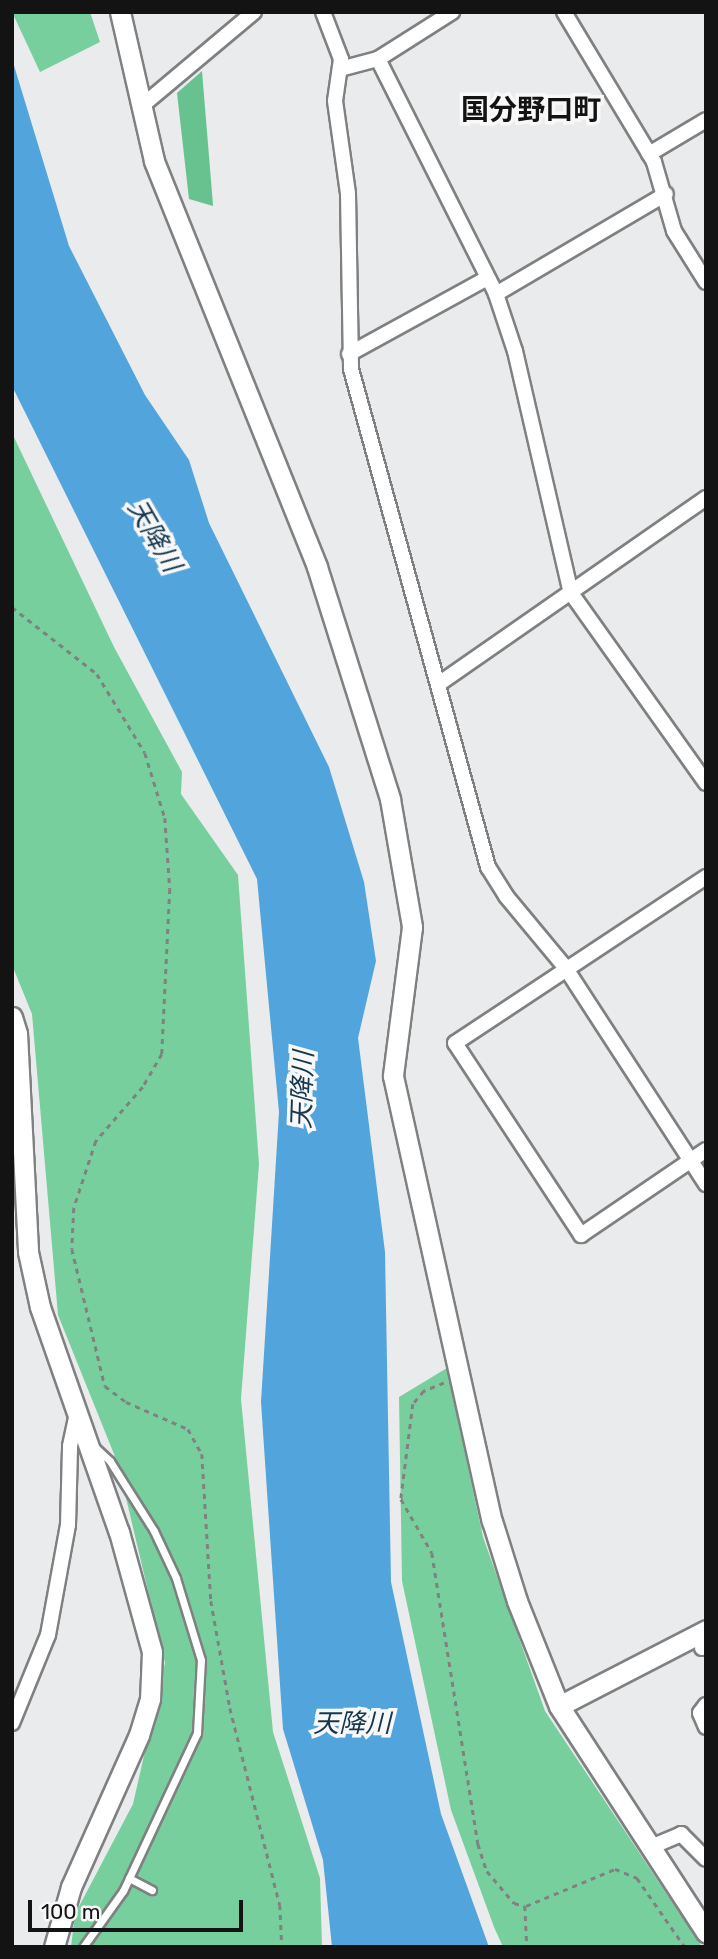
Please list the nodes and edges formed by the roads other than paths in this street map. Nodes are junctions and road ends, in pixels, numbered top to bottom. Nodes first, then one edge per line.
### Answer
1 (120, 12) edge
2 (254, 12) edge
3 (323, 12) edge
4 (452, 12) edge
5 (564, 12) edge
6 (378, 59) junction
7 (340, 69) junction
8 (143, 105) junction
9 (706, 120) edge
10 (649, 154) junction
11 (666, 194) junction
12 (488, 278) junction
13 (706, 282) edge
14 (496, 294) junction
15 (349, 354) junction
16 (706, 498) edge
17 (571, 593) junction
18 (440, 683) junction
19 (706, 783) edge
20 (706, 877) edge
21 (565, 967) junction
22 (12, 1017) edge
23 (706, 1150) edge
24 (693, 1159) junction
25 (18, 1184) edge
26 (706, 1184) edge
27 (77, 1413) junction
28 (86, 1438) junction
29 (705, 1642) edge
30 (706, 1705) edge
31 (559, 1706) junction
32 (12, 1723) edge
33 (706, 1727) edge
34 (651, 1847) junction
35 (706, 1858) edge
36 (129, 1878) junction
37 (152, 1890) dead end
38 (706, 1932) edge
39 (54, 1947) edge
40 (83, 1947) edge

1 - 8 street
2 - 8 street
3 - 7 street
4 - 6 street
5 - 10 street
6 - 7 street
6 - 12 street
7 - 15 street
8 - 31 street
9 - 10 street
10 - 11 street
11 - 13 street
11 - 14 street
12 - 14 street
12 - 15 street
14 - 17 street
15 - 18 street
16 - 17 street
17 - 18 street
17 - 19 street
18 - 21 street
20 - 21 street
21 - 24 street
21 - 24 street
22 - 25 street
23 - 24 street
24 - 26 street
25 - 27 street
27 - 28 street
27 - 32 street
28 - 36 lane
28 - 39 street
29 - 31 street
30 - 33 street
31 - 34 street
34 - 35 street
34 - 38 street
36 - 37 lane
36 - 40 lane

